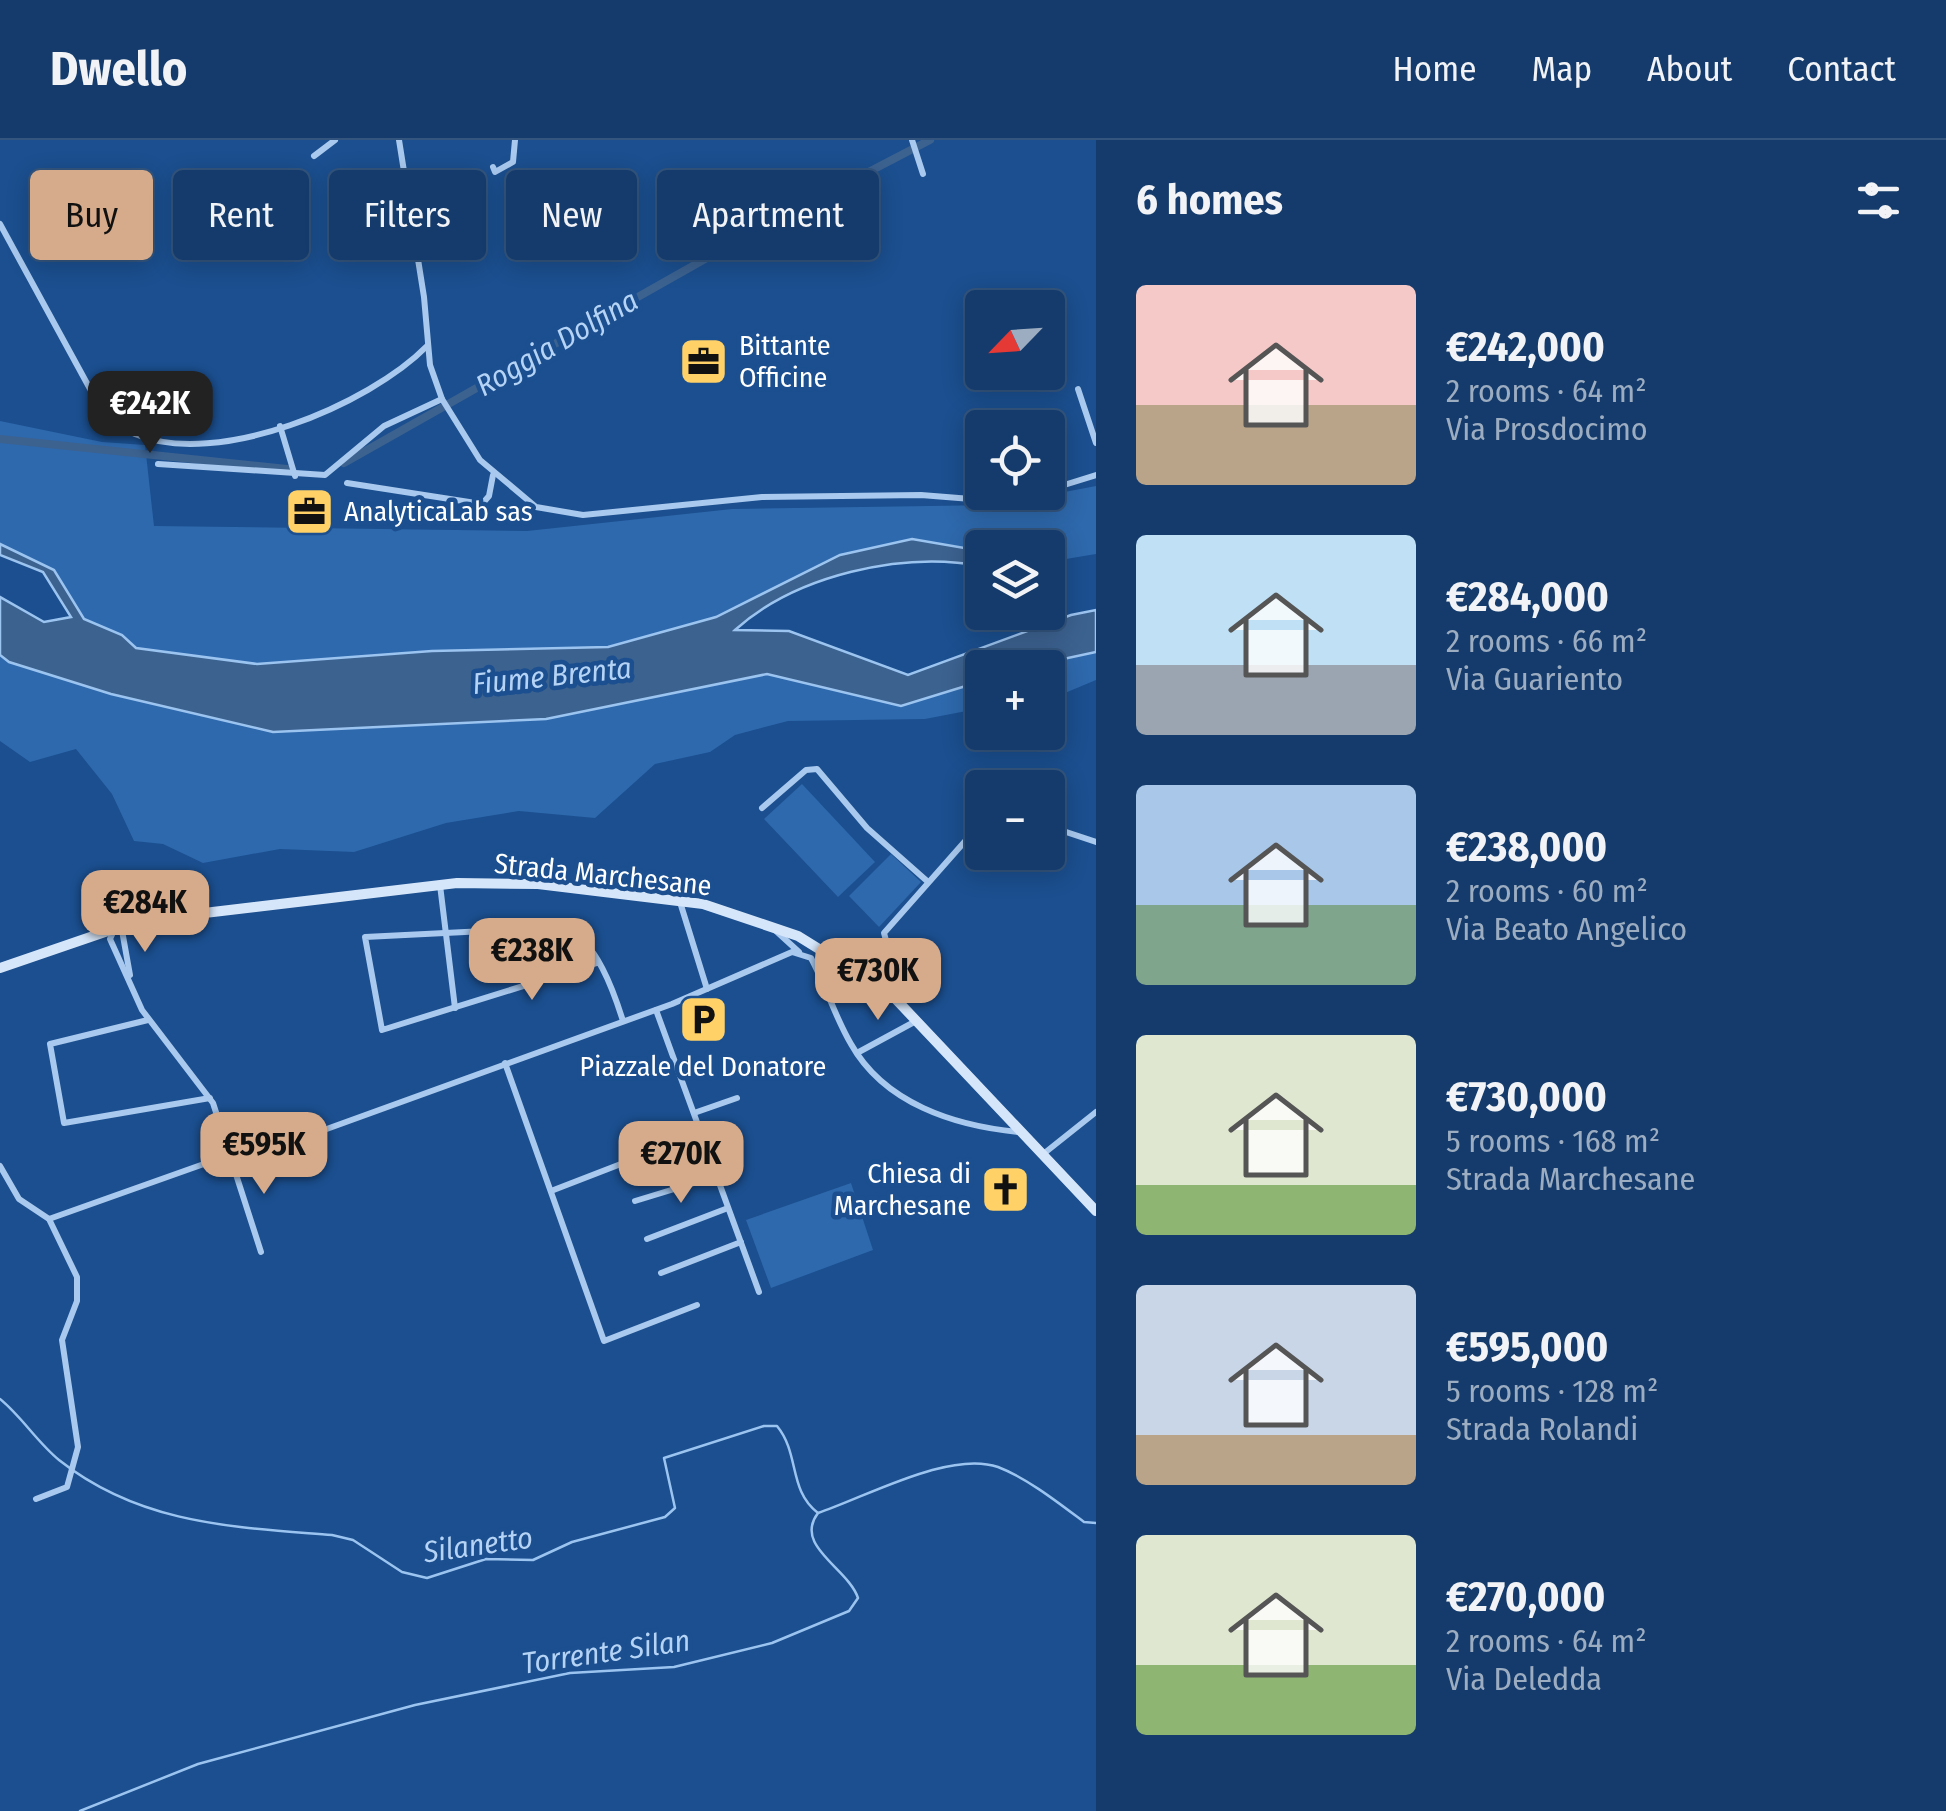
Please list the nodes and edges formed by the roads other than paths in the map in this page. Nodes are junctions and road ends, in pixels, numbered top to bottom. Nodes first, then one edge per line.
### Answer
1 (334, 140) edge
2 (399, 140) edge
3 (515, 140) edge
4 (912, 142) edge
5 (314, 156) dead end
6 (493, 167) dead end
7 (924, 174) dead end
8 (0, 224) edge
9 (428, 345) junction
10 (430, 359) junction
11 (408, 366) junction
12 (1078, 389) dead end
13 (444, 401) junction
14 (280, 426) junction
15 (1096, 443) edge
16 (158, 464) dead end
17 (493, 474) junction
18 (1096, 475) edge
19 (295, 476) junction
20 (347, 482) dead end
21 (1065, 485) edge
22 (965, 498) edge
23 (762, 808) dead end
24 (1065, 832) edge
25 (965, 841) edge
26 (1096, 842) edge
27 (927, 882) junction
28 (440, 884) junction
29 (680, 901) junction
30 (767, 924) junction
31 (118, 926) junction
32 (445, 932) junction
33 (87, 937) junction
34 (116, 952) junction
35 (799, 952) junction
36 (597, 963) junction
37 (0, 968) edge
38 (708, 989) junction
39 (133, 991) junction
40 (890, 993) junction
41 (455, 1008) junction
42 (656, 1010) junction
43 (148, 1020) junction
44 (623, 1021) junction
45 (917, 1021) junction
46 (856, 1053) junction
47 (505, 1063) junction
48 (210, 1098) junction
49 (737, 1098) dead end
50 (1096, 1112) edge
51 (694, 1113) junction
52 (1019, 1132) junction
53 (701, 1133) junction
54 (232, 1154) junction
55 (1042, 1155) junction
56 (0, 1166) edge
57 (717, 1176) junction
58 (550, 1190) junction
59 (636, 1201) dead end
60 (728, 1208) junction
61 (1096, 1210) edge
62 (48, 1219) junction
63 (647, 1239) dead end
64 (741, 1242) junction
65 (261, 1252) dead end
66 (661, 1273) dead end
67 (759, 1292) dead end
68 (697, 1305) dead end
69 (36, 1499) dead end

1 - 5 street
2 - 9 street
3 - 6 street
4 - 7 street
8 - 14 street
9 - 10 street
9 - 11 street
10 - 11 street
10 - 13 street
11 - 14 street
12 - 15 street
13 - 17 street
13 - 19 street
14 - 19 street
16 - 19 street
17 - 20 street
17 - 22 street
18 - 21 street
23 - 27 street
24 - 26 street
25 - 27 street
27 - 40 street
28 - 29 main road, Strada Marchesane
28 - 31 main road, Strada Marchesane
28 - 32 street
29 - 30 main road, Strada Marchesane
29 - 38 street
30 - 35 street
30 - 40 main road, Strada Marchesane
31 - 33 main road, Strada Marchesane
31 - 34 street
31 - 39 street
32 - 36 street
32 - 41 street
32 - 41 street
33 - 34 street
33 - 37 main road, Strada Marchesane
34 - 39 street
35 - 38 street
35 - 46 street
36 - 41 street
36 - 44 street
38 - 42 street
39 - 43 street
40 - 45 main road, Strada Marchesane
42 - 44 street
42 - 51 street
43 - 48 street
43 - 48 street
44 - 47 street
45 - 46 street
45 - 52 main road, Strada Marchesane
46 - 52 street
47 - 54 street
47 - 58 street
48 - 54 street
49 - 51 street
50 - 55 street
51 - 53 street
52 - 55 main road, Strada Marchesane
53 - 57 street
53 - 58 street
54 - 62 street
54 - 65 street
55 - 61 main road, Strada Marchesane
56 - 62 street
57 - 59 street
57 - 60 street
58 - 68 street
60 - 63 street
60 - 64 street
62 - 69 street
64 - 66 street
64 - 67 street

